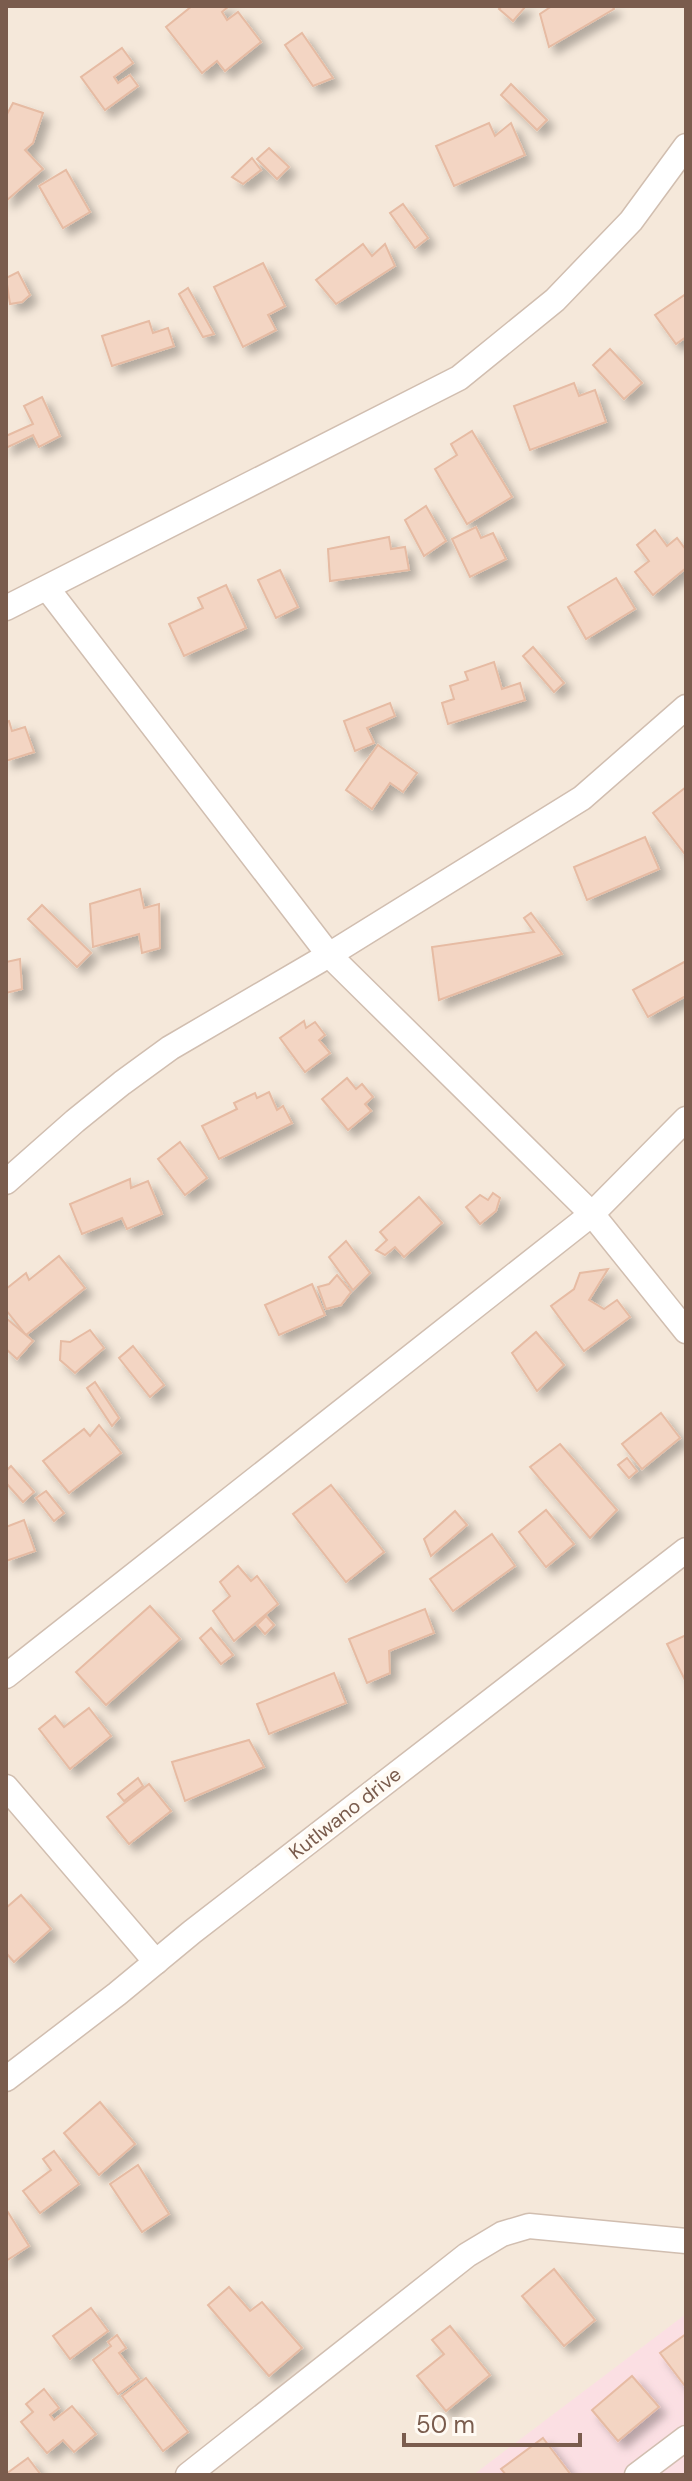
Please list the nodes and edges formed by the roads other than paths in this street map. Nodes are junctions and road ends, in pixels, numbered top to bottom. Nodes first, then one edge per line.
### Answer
1 (686, 146) edge
2 (47, 588) junction
3 (6, 608) edge
4 (686, 707) edge
5 (329, 955) junction
6 (686, 1119) edge
7 (6, 1182) edge
8 (592, 1214) junction
9 (686, 1331) edge
10 (686, 1550) edge
11 (6, 1676) edge
12 (6, 1787) edge
13 (156, 1962) junction
14 (6, 2079) edge
15 (686, 2241) edge
16 (686, 2438) edge
17 (188, 2475) edge
18 (637, 2475) edge

1 - 2 street
2 - 3 street
2 - 5 street
4 - 5 street
5 - 7 street
5 - 8 street
6 - 8 street
8 - 9 street
8 - 11 street
10 - 13 street, Kutlwano drive
12 - 13 street
13 - 14 street, Kutlwano drive
15 - 17 street
16 - 18 street

